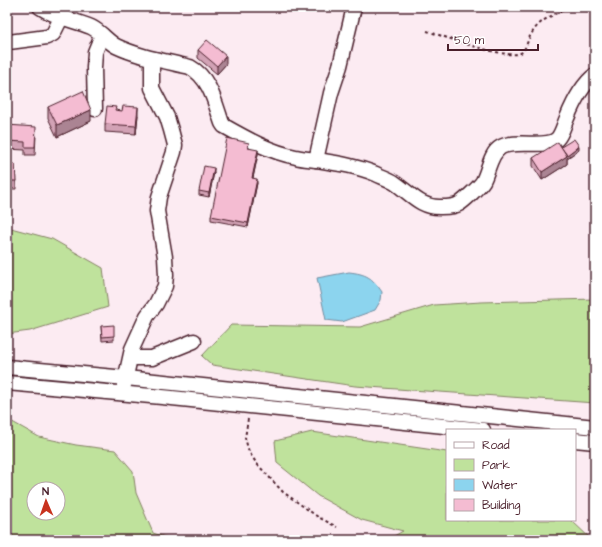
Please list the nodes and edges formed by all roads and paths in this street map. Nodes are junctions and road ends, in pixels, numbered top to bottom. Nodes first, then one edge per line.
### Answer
1 (40, 7) edge
2 (354, 7) edge
3 (569, 7) edge
4 (61, 18) junction
5 (427, 31) dead end
6 (102, 36) junction
7 (9, 42) dead end
8 (152, 59) junction
9 (595, 75) edge
10 (94, 109) dead end
11 (316, 160) junction
12 (194, 341) dead end
13 (131, 358) junction
14 (7, 367) edge
15 (126, 378) junction
16 (7, 383) edge
17 (123, 393) junction
18 (250, 406) junction
19 (595, 427) edge
20 (473, 429) edge
21 (576, 440) edge
22 (595, 442) edge
23 (337, 527) dead end

1 - 4 street
2 - 11 street
3 - 5 path
4 - 6 street
4 - 7 street
6 - 8 street
6 - 10 street
8 - 11 street
8 - 13 street
9 - 11 street
12 - 13 street
13 - 15 street
14 - 15 street
15 - 17 street
15 - 19 street
16 - 17 street
17 - 18 street
18 - 20 street
18 - 23 path
21 - 22 street

